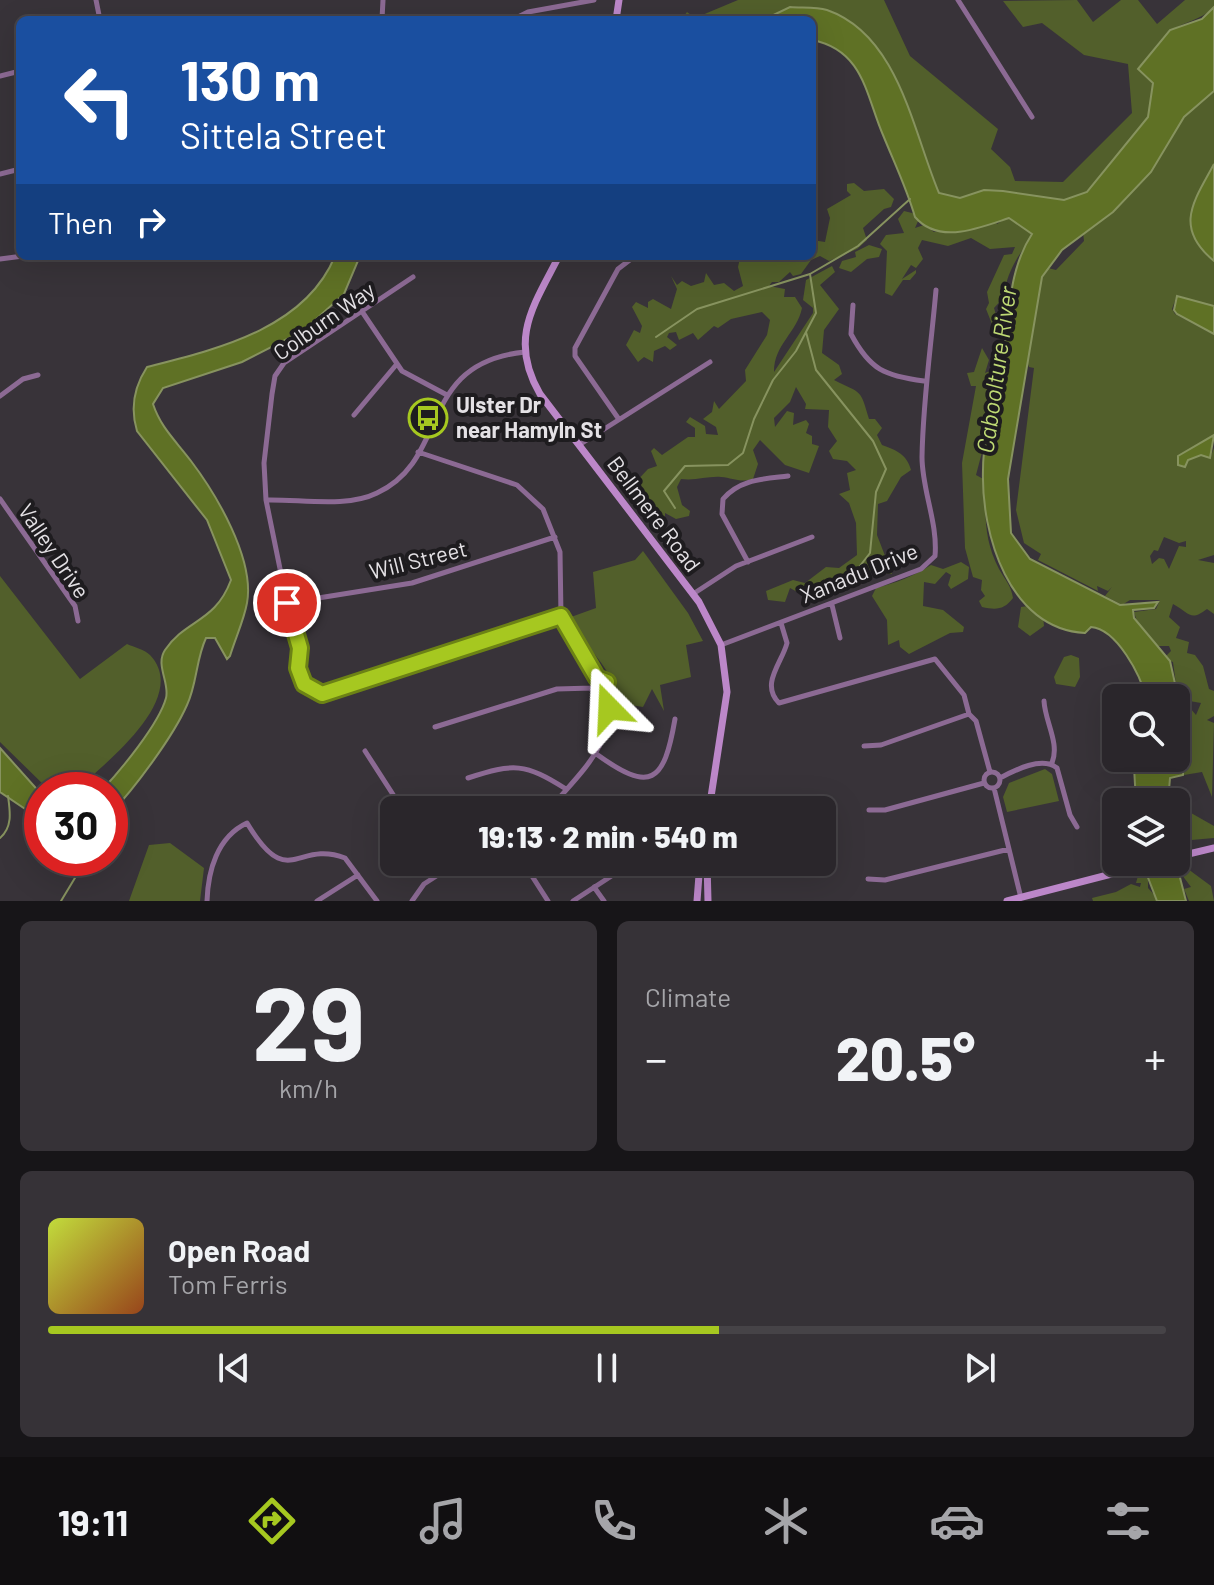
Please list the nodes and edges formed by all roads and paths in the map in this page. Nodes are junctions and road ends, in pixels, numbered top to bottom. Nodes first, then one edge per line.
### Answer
1 (594, 0) edge
2 (958, 0) edge
3 (520, 16) edge
4 (1032, 117) dead end
5 (557, 260) edge
6 (630, 260) edge
7 (413, 277) dead end
8 (936, 290) dead end
9 (853, 305) dead end
10 (363, 313) junction
11 (525, 352) junction
12 (710, 362) dead end
13 (396, 365) junction
14 (38, 375) dead end
15 (924, 381) junction
16 (447, 395) junction
17 (0, 396) edge
18 (354, 415) dead end
19 (618, 418) junction
20 (579, 445) junction
21 (418, 452) junction
22 (788, 476) dead end
23 (0, 499) edge
24 (266, 500) junction
25 (555, 537) junction
26 (812, 537) dead end
27 (748, 562) junction
28 (693, 594) junction
29 (287, 603) junction
30 (832, 605) junction
31 (561, 616) junction
32 (78, 621) dead end
33 (781, 623) junction
34 (840, 638) dead end
35 (721, 645) junction
36 (597, 678) junction
37 (592, 688) junction
38 (604, 692) junction
39 (1044, 701) dead end
40 (969, 714) junction
41 (675, 719) dead end
42 (435, 727) dead end
43 (864, 746) dead end
44 (365, 751) dead end
45 (595, 753) junction
46 (1052, 763) junction
47 (990, 772) junction
48 (468, 778) dead end
49 (1000, 778) junction
50 (984, 783) junction
51 (994, 788) junction
52 (566, 789) junction
53 (394, 796) edge
54 (560, 796) edge
55 (711, 796) edge
56 (869, 810) dead end
57 (1077, 827) dead end
58 (1214, 848) edge
59 (1009, 849) junction
60 (1190, 854) edge
61 (358, 875) junction
62 (436, 876) edge
63 (532, 876) edge
64 (611, 876) edge
65 (699, 876) edge
66 (707, 876) edge
67 (1105, 876) edge
68 (868, 879) dead end
69 (594, 887) junction
70 (1021, 898) junction
71 (207, 901) edge
72 (317, 901) edge
73 (377, 901) edge
74 (412, 901) edge
75 (548, 901) edge
76 (573, 901) edge
77 (604, 901) edge
78 (697, 901) edge
79 (708, 901) edge
80 (1007, 901) edge

1 - 3 street
2 - 4 street
5 - 11 main road, Bellmere Road
6 - 19 street
7 - 10 street, Colburn Way
8 - 15 street, Xanadu Drive
9 - 15 street
10 - 13 street
10 - 24 street, Colburn Way
11 - 16 street
11 - 20 main road, Bellmere Road
12 - 19 street
13 - 16 street
13 - 18 street
14 - 17 street
15 - 30 street, Xanadu Drive
16 - 21 street
19 - 20 street
20 - 28 main road, Bellmere Road
21 - 24 street
21 - 25 street
22 - 27 street
23 - 32 street, Valley Drive
24 - 29 street, Colburn Way
25 - 29 street, Will Street
25 - 31 street
26 - 27 street
27 - 28 street
28 - 35 main road, Bellmere Road
29 - 31 street, Colburn Way
30 - 33 street, Xanadu Drive
30 - 34 street
31 - 36 street
33 - 35 street, Xanadu Drive
33 - 40 street
35 - 55 main road, Bellmere Road
36 - 37 street
36 - 38 street
37 - 38 street
37 - 42 street
38 - 45 street
39 - 46 street
40 - 43 street
40 - 47 street
41 - 45 street
44 - 53 street
45 - 52 street
46 - 49 street
46 - 57 street
47 - 49 street
47 - 50 street
48 - 52 street
49 - 51 street
50 - 51 street
50 - 56 street
51 - 59 street
52 - 54 street
58 - 60 main road
59 - 68 street
59 - 70 street
61 - 71 street
61 - 72 street
61 - 73 street
62 - 74 street
63 - 75 street
64 - 69 street
65 - 78 main road
66 - 79 main road
67 - 70 main road
69 - 76 street
69 - 77 street
70 - 80 main road

